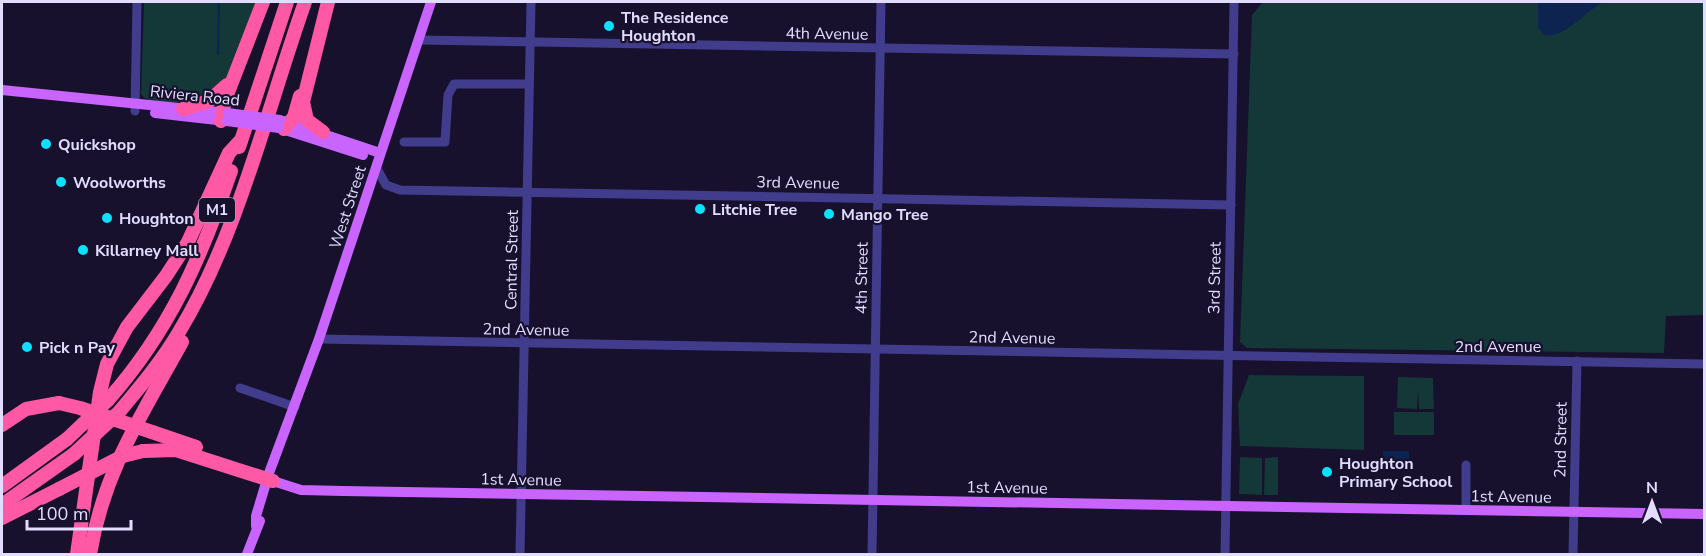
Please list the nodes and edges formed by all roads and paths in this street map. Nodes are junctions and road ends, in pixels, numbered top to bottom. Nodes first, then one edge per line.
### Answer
1 (137, 2) edge
2 (262, 2) edge
3 (288, 2) edge
4 (304, 2) edge
5 (327, 2) edge
6 (431, 2) edge
7 (531, 2) edge
8 (880, 2) edge
9 (1234, 2) edge
10 (419, 40) junction
11 (530, 43) junction
12 (880, 49) junction
13 (1234, 54) junction
14 (236, 74) junction
15 (528, 84) junction
16 (2, 90) edge
17 (2, 96) edge
18 (135, 107) junction
19 (183, 109) junction
20 (224, 117) junction
21 (283, 125) junction
22 (323, 132) junction
23 (241, 140) junction
24 (404, 142) dead end
25 (378, 160) junction
26 (527, 193) junction
27 (878, 199) junction
28 (1231, 205) junction
29 (194, 306) junction
30 (319, 339) junction
31 (524, 344) junction
32 (875, 349) junction
33 (1228, 356) junction
34 (1577, 361) junction
35 (1704, 364) edge
36 (240, 388) dead end
37 (295, 407) junction
38 (2, 425) edge
39 (1466, 465) dead end
40 (271, 477) junction
41 (2, 486) edge
42 (522, 494) junction
43 (873, 500) junction
44 (2, 505) edge
45 (1226, 506) junction
46 (1466, 510) junction
47 (1574, 513) junction
48 (1704, 514) edge
49 (2, 518) edge
50 (77, 555) edge
51 (90, 555) edge
52 (247, 555) edge
53 (520, 555) edge
54 (872, 555) edge
55 (1225, 555) edge
56 (1573, 555) edge

1 - 18 street
2 - 14 highway
3 - 23 highway, M1
4 - 29 highway, M1
5 - 21 highway
5 - 22 highway
6 - 10 main road, West Street
7 - 11 street, Central Street
8 - 12 street, 4th Street
9 - 13 street, 3rd Street
10 - 11 street, 4th Avenue
10 - 25 main road, West Street
11 - 12 street, 4th Avenue
11 - 15 street, Central Street
12 - 13 street, 4th Avenue
12 - 27 street, 4th Street
13 - 28 street, 3rd Street
14 - 19 highway
14 - 20 highway
15 - 24 street
15 - 26 street, Central Street
16 - 18 main road, Riviera Road
17 - 18 main road, Riviera Road
18 - 19 main road, Riviera Road
18 - 20 main road, Riviera Road
19 - 20 main road, Riviera Road
20 - 21 main road, Riviera Road, bridge
21 - 22 main road, Riviera Road
21 - 25 main road, Riviera Road
22 - 25 main road, Riviera Road
23 - 41 highway, M1, bridge
23 - 50 highway
25 - 26 street, 3rd Avenue
25 - 30 main road, West Street
26 - 27 street, 3rd Avenue
26 - 31 street, Central Street
27 - 28 street, 3rd Avenue
27 - 32 street, 4th Street
28 - 33 street, 3rd Street
29 - 44 highway, M1, bridge
29 - 51 highway
30 - 31 street, 2nd Avenue
30 - 37 main road, West Street
31 - 32 street, 2nd Avenue
31 - 42 street, Central Street
32 - 33 street, 2nd Avenue
32 - 43 street, 4th Street
33 - 34 street, 2nd Avenue
33 - 45 street, 3rd Street
34 - 35 street, 2nd Avenue
34 - 47 street, 2nd Street
36 - 37 street
37 - 40 main road, West Street
38 - 40 highway, bridge
39 - 46 street
40 - 42 main road, 1st Avenue
40 - 49 highway, bridge
40 - 52 main road, West Street
42 - 43 main road, 1st Avenue
42 - 53 street, Central Street
43 - 45 main road, 1st Avenue
43 - 54 street, 4th Street
45 - 46 main road, 1st Avenue
45 - 55 street, 3rd Street
46 - 47 main road, 1st Avenue
47 - 48 main road, 1st Avenue
47 - 56 street, 2nd Street

